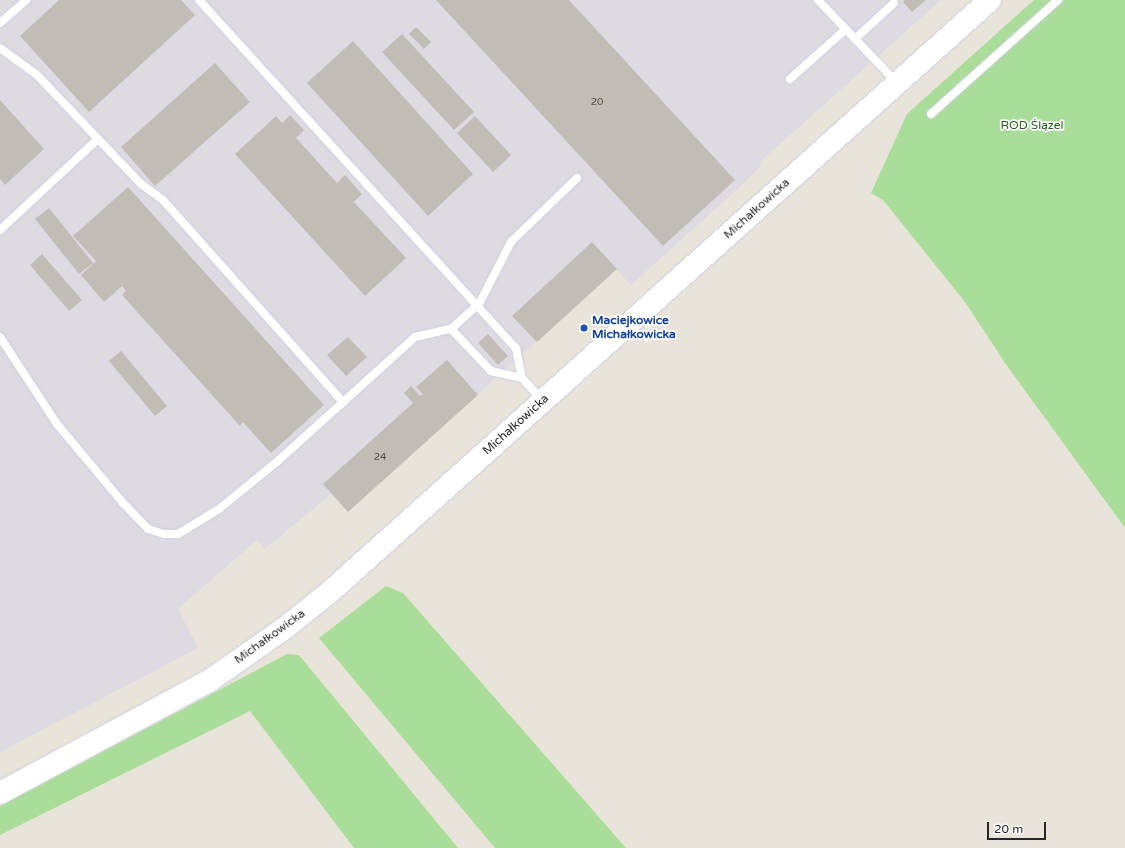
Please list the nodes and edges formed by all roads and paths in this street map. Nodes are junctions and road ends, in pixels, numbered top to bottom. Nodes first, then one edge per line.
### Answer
1 (26, 0) edge
2 (199, 0) edge
3 (990, 0) edge
4 (1058, 0) edge
5 (820, 1) edge
6 (894, 3) dead end
7 (0, 23) edge
8 (846, 29) junction
9 (855, 39) junction
10 (0, 48) edge
11 (790, 79) dead end
12 (897, 84) junction
13 (932, 114) dead end
14 (98, 140) junction
15 (577, 178) dead end
16 (0, 230) edge
17 (479, 304) junction
18 (451, 329) junction
19 (0, 337) edge
20 (522, 378) junction
21 (543, 401) junction
22 (343, 402) junction
23 (0, 793) edge

1 - 7 lane
2 - 17 lane
3 - 12 street, Michałkowicka
4 - 13 lane
5 - 8 lane
6 - 9 lane
8 - 9 lane
8 - 11 lane
9 - 12 lane
10 - 14 lane
12 - 21 street, Michałkowicka
14 - 16 lane
14 - 22 lane
15 - 17 lane
17 - 18 lane
17 - 20 lane
18 - 20 lane
18 - 22 lane
19 - 22 lane
20 - 21 lane
21 - 23 street, Michałkowicka

